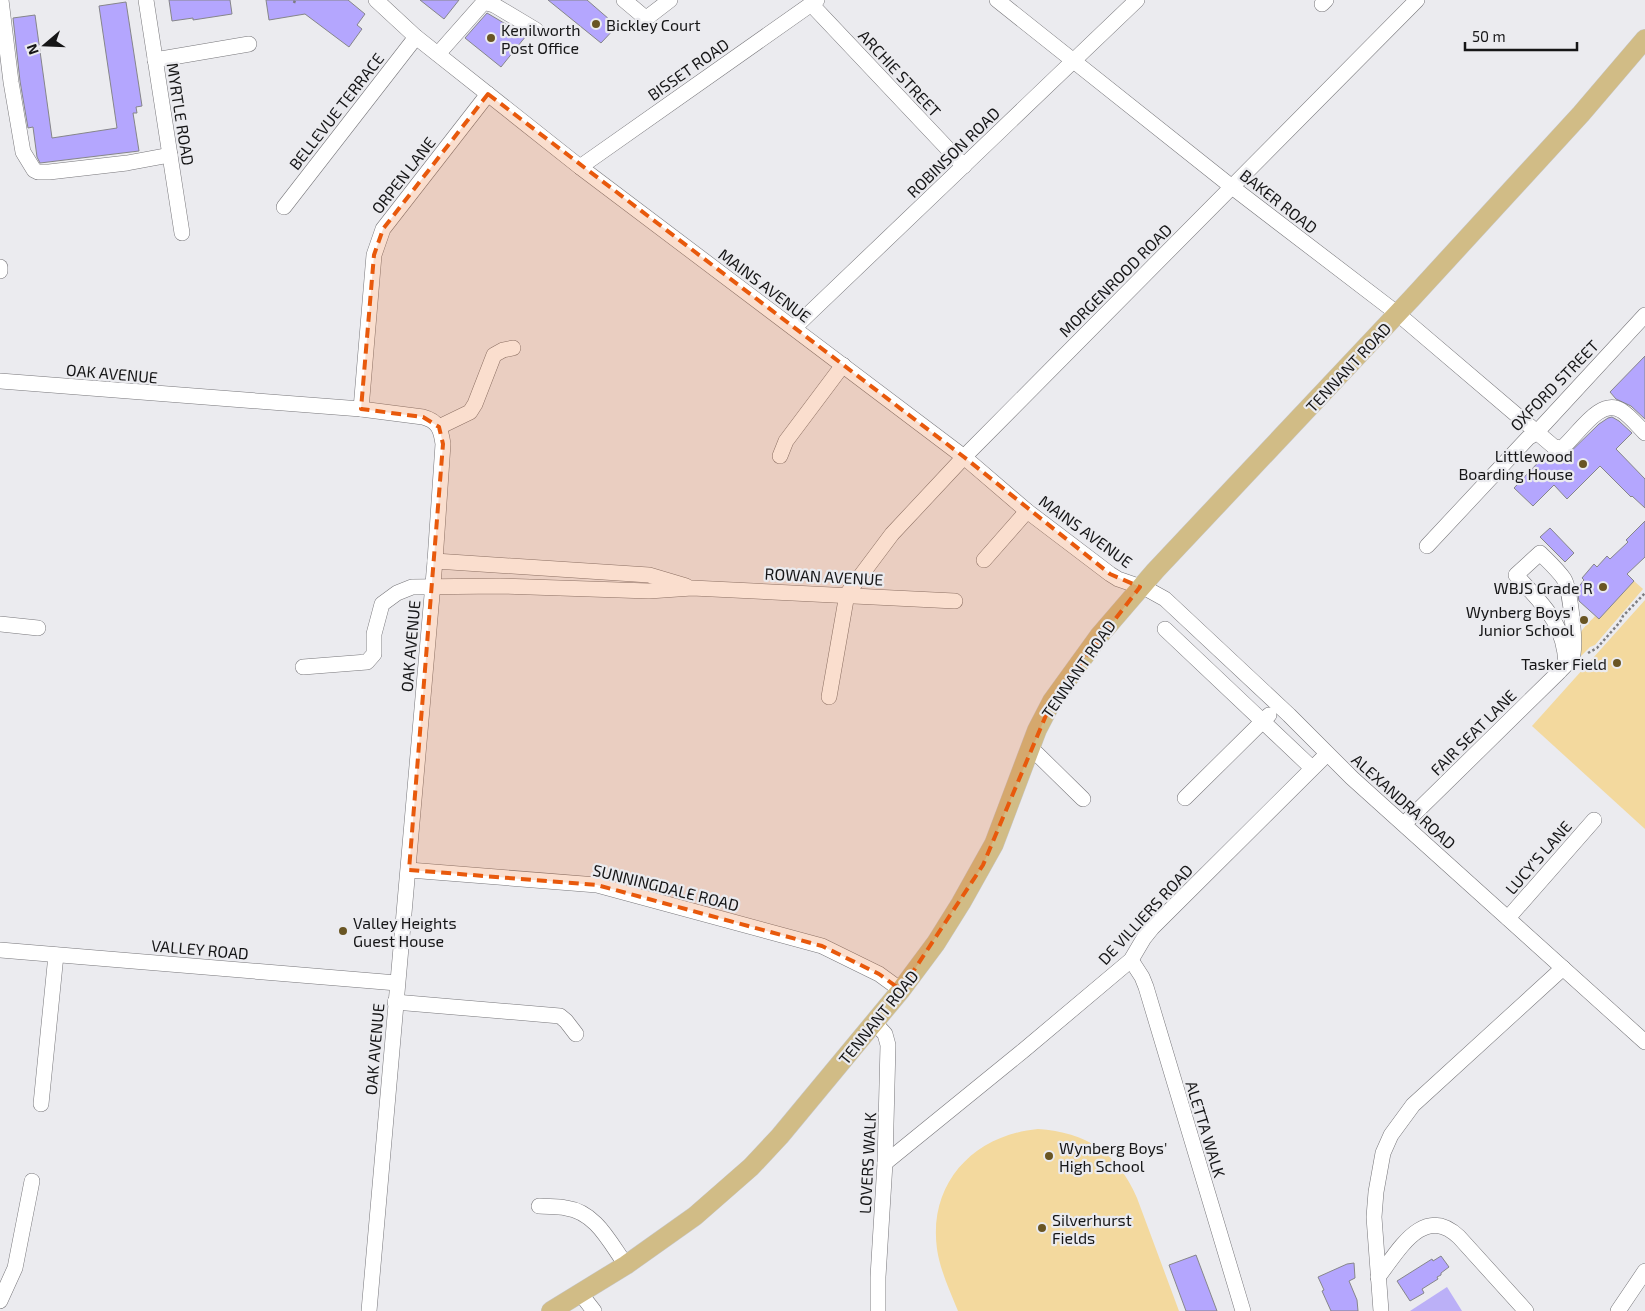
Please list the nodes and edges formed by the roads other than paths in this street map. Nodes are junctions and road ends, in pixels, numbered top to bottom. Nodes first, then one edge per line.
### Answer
1 (1, 0) edge
2 (146, 0) edge
3 (376, 0) edge
4 (624, 0) edge
5 (670, 0) edge
6 (997, 0) edge
7 (1137, 0) edge
8 (1417, 0) edge
9 (814, 2) edge
10 (536, 30) dead end
11 (416, 36) junction
12 (1645, 39) edge
13 (249, 44) dead end
14 (438, 54) junction
15 (155, 60) junction
16 (1073, 60) junction
17 (488, 94) junction
18 (170, 155) junction
19 (964, 166) junction
20 (580, 167) junction
21 (1232, 187) junction
22 (284, 207) dead end
23 (182, 233) dead end
24 (1398, 314) junction
25 (1645, 315) edge
26 (794, 328) junction
27 (513, 348) dead end
28 (843, 365) junction
29 (0, 381) edge
30 (361, 409) junction
31 (439, 426) junction
32 (1536, 433) junction
33 (1645, 433) edge
34 (780, 456) dead end
35 (964, 456) junction
36 (1027, 511) junction
37 (1427, 546) dead end
38 (984, 560) dead end
39 (435, 561) junction
40 (433, 586) junction
41 (1140, 587) junction
42 (692, 588) junction
43 (847, 594) junction
44 (955, 600) dead end
45 (0, 624) edge
46 (38, 628) dead end
47 (1165, 629) dead end
48 (1217, 646) junction
49 (1202, 663) junction
50 (1566, 664) junction
51 (303, 667) dead end
52 (829, 697) dead end
53 (1278, 705) junction
54 (1263, 721) junction
55 (1297, 723) junction
56 (1282, 739) junction
57 (1030, 747) junction
58 (1328, 754) junction
59 (1312, 768) junction
60 (1185, 798) dead end
61 (1082, 799) dead end
62 (1594, 820) dead end
63 (1404, 824) junction
64 (409, 870) junction
65 (1508, 918) junction
66 (0, 950) edge
67 (56, 955) junction
68 (1131, 960) junction
69 (1563, 968) junction
70 (397, 983) junction
71 (901, 990) junction
72 (396, 1002) junction
73 (874, 1022) junction
74 (576, 1034) dead end
75 (1645, 1042) edge
76 (41, 1104) dead end
77 (885, 1163) junction
78 (32, 1181) dead end
79 (539, 1206) dead end
80 (626, 1265) junction
81 (1645, 1271) edge
82 (1378, 1277) junction
83 (580, 1293) junction
84 (0, 1301) edge
85 (369, 1311) edge
86 (551, 1311) edge
87 (594, 1311) edge
88 (878, 1311) edge
89 (1243, 1311) edge
90 (1381, 1311) edge
91 (1526, 1311) edge
92 (1618, 1311) edge

1 - 18 street
2 - 15 street, MYRTLE ROAD
3 - 11 street, MAINS AVENUE
4 - 5 street
6 - 16 street, BAKER ROAD
7 - 16 street, ROBINSON ROAD
8 - 21 street, MORGENROOD ROAD
9 - 19 street, ARCHIE STREET
9 - 20 street, BISSET ROAD
10 - 14 street
11 - 14 street, MAINS AVENUE
11 - 22 street, BELLEVUE TERRACE
12 - 24 main road, TENNANT ROAD
13 - 15 street
14 - 17 street, MAINS AVENUE
15 - 18 street, MYRTLE ROAD
16 - 19 street, ROBINSON ROAD
16 - 21 street, BAKER ROAD
17 - 20 street, MAINS AVENUE
17 - 30 street, ORPEN LANE
18 - 23 street, MYRTLE ROAD
19 - 26 street, ROBINSON ROAD
20 - 26 street, MAINS AVENUE
21 - 24 street, BAKER ROAD
21 - 35 street, MORGENROOD ROAD
24 - 32 street, BAKER ROAD
24 - 41 main road, TENNANT ROAD
25 - 32 street, OXFORD STREET
26 - 28 street, MAINS AVENUE
27 - 31 street
28 - 34 street
28 - 35 street, MAINS AVENUE
29 - 30 street, OAK AVENUE
30 - 31 street, OAK AVENUE
31 - 39 street, OAK AVENUE
32 - 33 street, BAKER ROAD
32 - 37 street, OXFORD STREET
35 - 36 street, MAINS AVENUE
35 - 43 street, MORGENROOD ROAD
36 - 38 street
36 - 41 street, MAINS AVENUE
39 - 40 street, OAK AVENUE
39 - 42 street, ROWAN AVENUE
40 - 42 street, ROWAN AVENUE
40 - 51 street, ROWAN AVENUE
40 - 64 street, OAK AVENUE
41 - 48 street, ALEXANDRA ROAD
41 - 57 main road, TENNANT ROAD
42 - 43 street, ROWAN AVENUE
43 - 44 street, ROWAN AVENUE
43 - 52 street
45 - 46 street
47 - 49 street
48 - 49 street
48 - 53 street, ALEXANDRA ROAD
49 - 54 street
50 - 50 street
50 - 63 street, FAIR SEAT LANE
53 - 54 street
53 - 55 street, ALEXANDRA ROAD
54 - 56 street
54 - 60 street
55 - 56 street
55 - 58 street, ALEXANDRA ROAD
56 - 59 street
57 - 61 street
57 - 71 main road, TENNANT ROAD
58 - 59 street, DE VILLIERS ROAD
58 - 63 street, ALEXANDRA ROAD
59 - 68 street, DE VILLIERS ROAD
62 - 65 street, LUCY'S LANE
63 - 65 street, ALEXANDRA ROAD
64 - 70 street, OAK AVENUE
64 - 71 street, SUNNINGDALE ROAD
65 - 69 street, ALEXANDRA ROAD
66 - 67 street, VALLEY ROAD
67 - 70 street, VALLEY ROAD
67 - 76 street
68 - 77 street, DE VILLIERS ROAD
68 - 89 street, ALETTA WALK
69 - 75 street, ALEXANDRA ROAD
69 - 82 street
70 - 72 street, OAK AVENUE
71 - 73 main road, TENNANT ROAD
72 - 74 street
72 - 85 street, OAK AVENUE
73 - 77 street, LOVERS WALK
73 - 80 main road, TENNANT ROAD
77 - 88 street, LOVERS WALK
78 - 84 street
79 - 80 street
80 - 83 main road, TENNANT ROAD
81 - 92 street
82 - 90 street
82 - 91 street
83 - 86 main road, TENNANT ROAD
83 - 87 street

